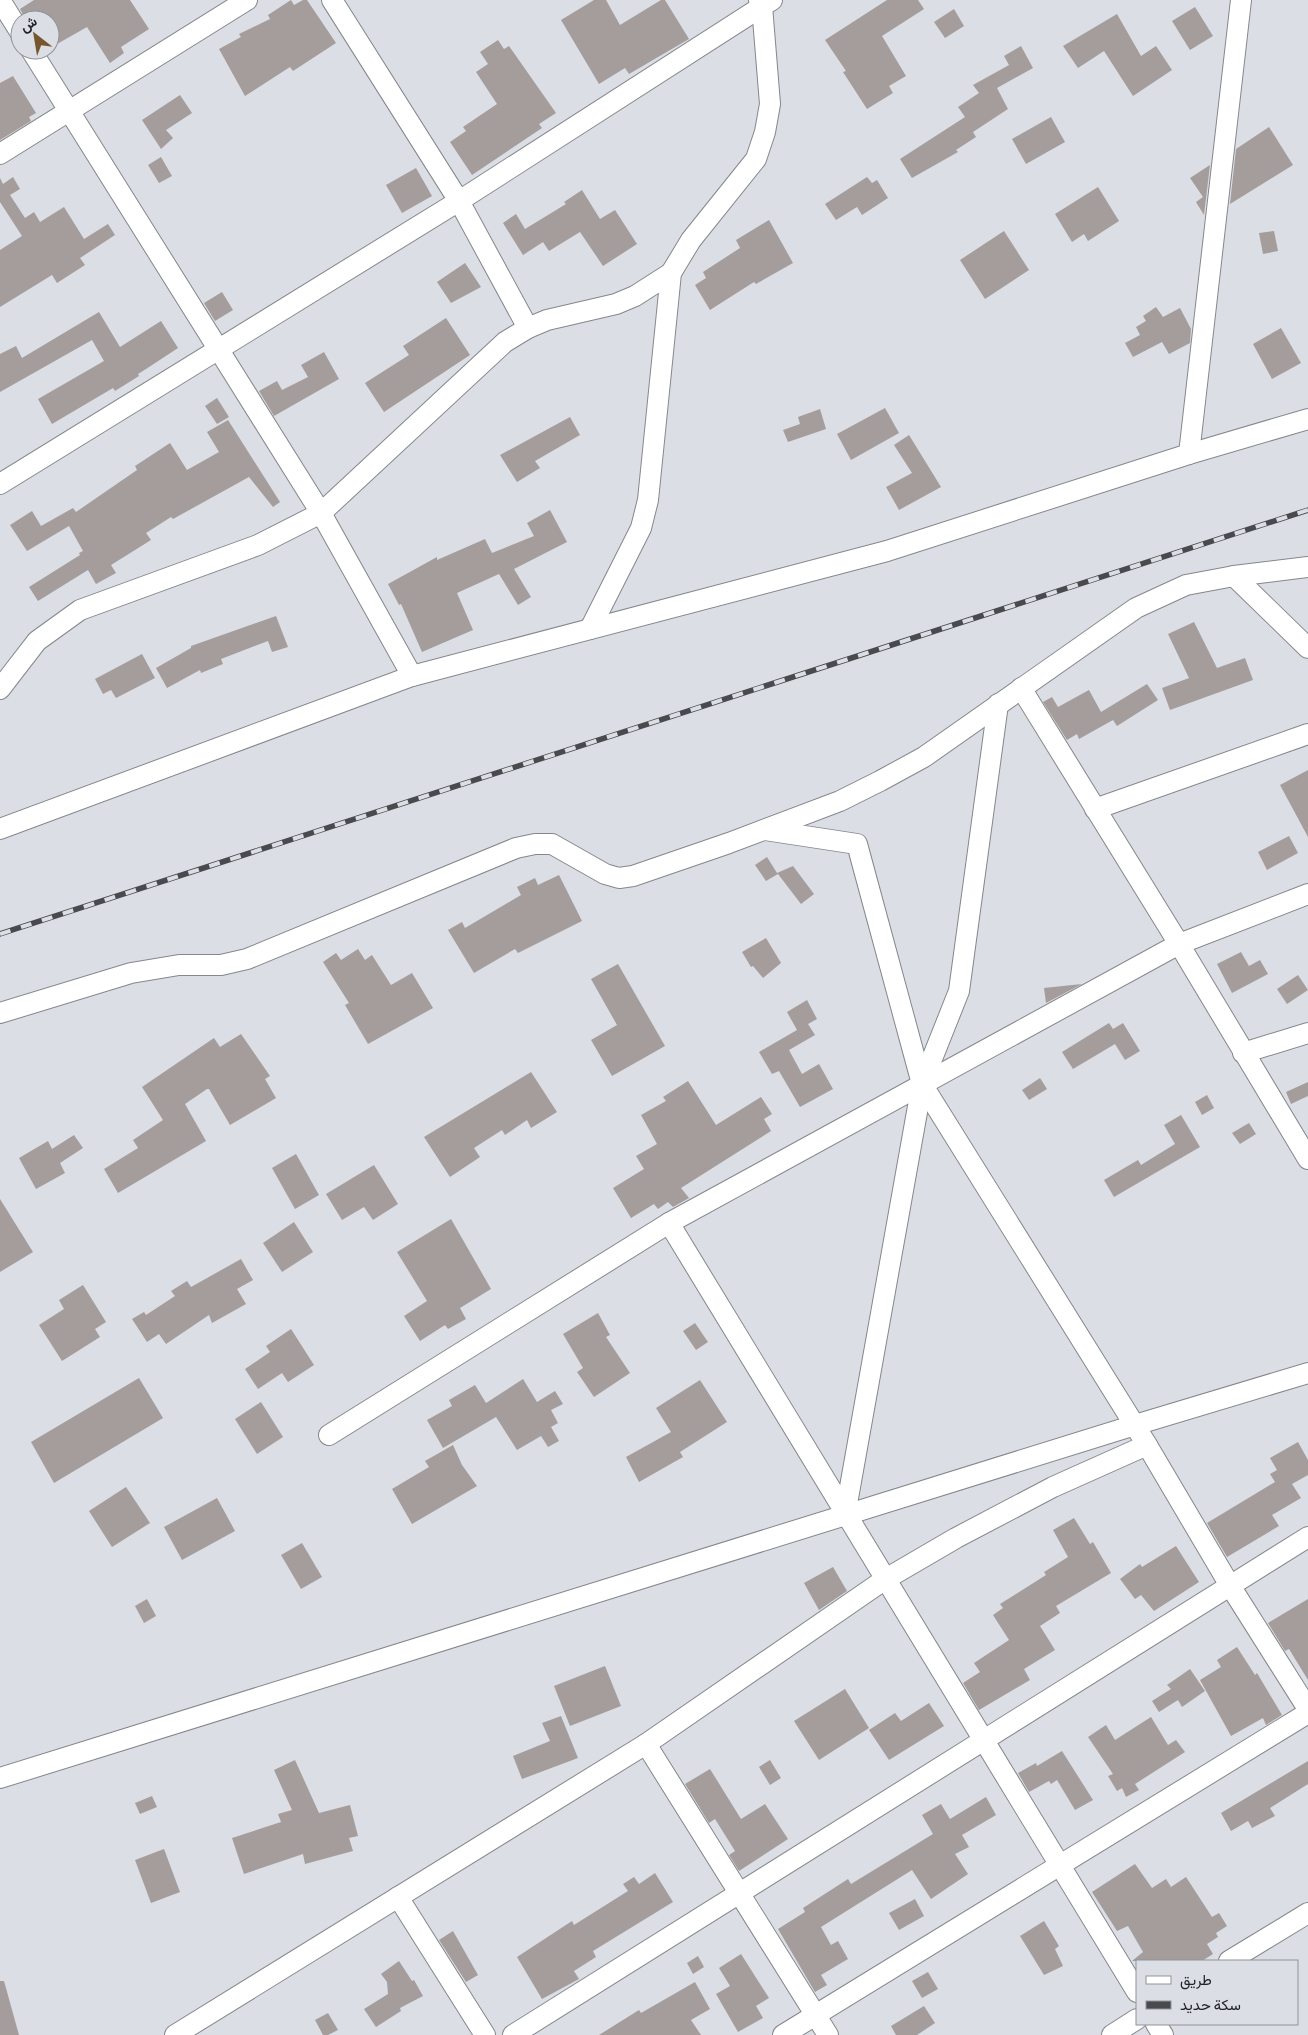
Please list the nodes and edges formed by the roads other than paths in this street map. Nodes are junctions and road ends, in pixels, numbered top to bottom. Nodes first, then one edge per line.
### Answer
1 (0, 0) edge
2 (247, 0) edge
3 (332, 0) edge
4 (1241, 0) edge
5 (764, 2) edge
6 (10, 16) edge
7 (37, 60) edge
8 (69, 110) junction
9 (0, 154) edge
10 (459, 201) junction
11 (671, 273) junction
12 (528, 328) junction
13 (219, 351) junction
14 (1308, 419) edge
15 (1189, 454) junction
16 (0, 484) edge
17 (321, 513) junction
18 (1308, 567) edge
19 (1234, 576) junction
20 (590, 629) junction
21 (1308, 648) edge
22 (412, 676) junction
23 (1021, 688) junction
24 (0, 689) edge
25 (998, 704) junction
26 (1308, 734) edge
27 (1096, 809) junction
28 (0, 829) edge
29 (764, 830) junction
30 (1308, 894) edge
31 (1179, 944) junction
32 (0, 1013) edge
33 (1308, 1033) edge
34 (1243, 1053) junction
35 (922, 1084) junction
36 (1308, 1159) edge
37 (669, 1223) junction
38 (1308, 1373) edge
39 (1135, 1424) junction
40 (330, 1435) dead end
41 (1147, 1445) junction
42 (845, 1515) junction
43 (1308, 1537) edge
44 (884, 1580) junction
45 (1229, 1584) junction
46 (1308, 1709) edge
47 (1308, 1713) edge
48 (983, 1740) junction
49 (646, 1744) junction
50 (0, 1778) edge
51 (1059, 1866) junction
52 (739, 1891) junction
53 (398, 1897) junction
54 (1308, 1913) edge
55 (1232, 1960) edge
56 (1136, 1990) edge
57 (816, 2016) junction
58 (1136, 2020) edge
59 (175, 2035) edge
60 (485, 2035) edge
61 (513, 2035) edge
62 (783, 2035) edge
63 (828, 2035) edge
64 (1112, 2035) edge

1 - 6 street
2 - 8 street
3 - 10 street
4 - 15 street
5 - 10 street
5 - 11 street
7 - 8 street
8 - 9 street
8 - 13 street
10 - 12 street
10 - 13 street
11 - 12 street
11 - 20 street
12 - 17 street
13 - 16 street
13 - 17 street
14 - 15 street
15 - 20 street
17 - 22 street
17 - 24 street
18 - 19 street
19 - 21 street
19 - 23 street
20 - 22 street
22 - 28 street
23 - 25 street
23 - 27 street
25 - 29 street
25 - 35 street
26 - 27 street
27 - 31 street
29 - 32 street
29 - 35 street
30 - 31 street
31 - 34 street
31 - 35 street
33 - 34 street
34 - 36 street
35 - 37 street
35 - 39 street
35 - 42 street
37 - 40 street
37 - 42 street
38 - 39 street
39 - 41 street
39 - 42 street
41 - 44 street
41 - 45 street
42 - 44 street
42 - 50 street
43 - 45 street
44 - 48 street
44 - 49 street
45 - 46 street
45 - 48 street
47 - 51 street
48 - 51 street
48 - 52 street
49 - 52 street
49 - 53 street
51 - 56 street
51 - 57 street
52 - 57 street
52 - 61 street
53 - 59 street
53 - 60 street
54 - 55 street
57 - 62 street
57 - 63 street
58 - 64 street

